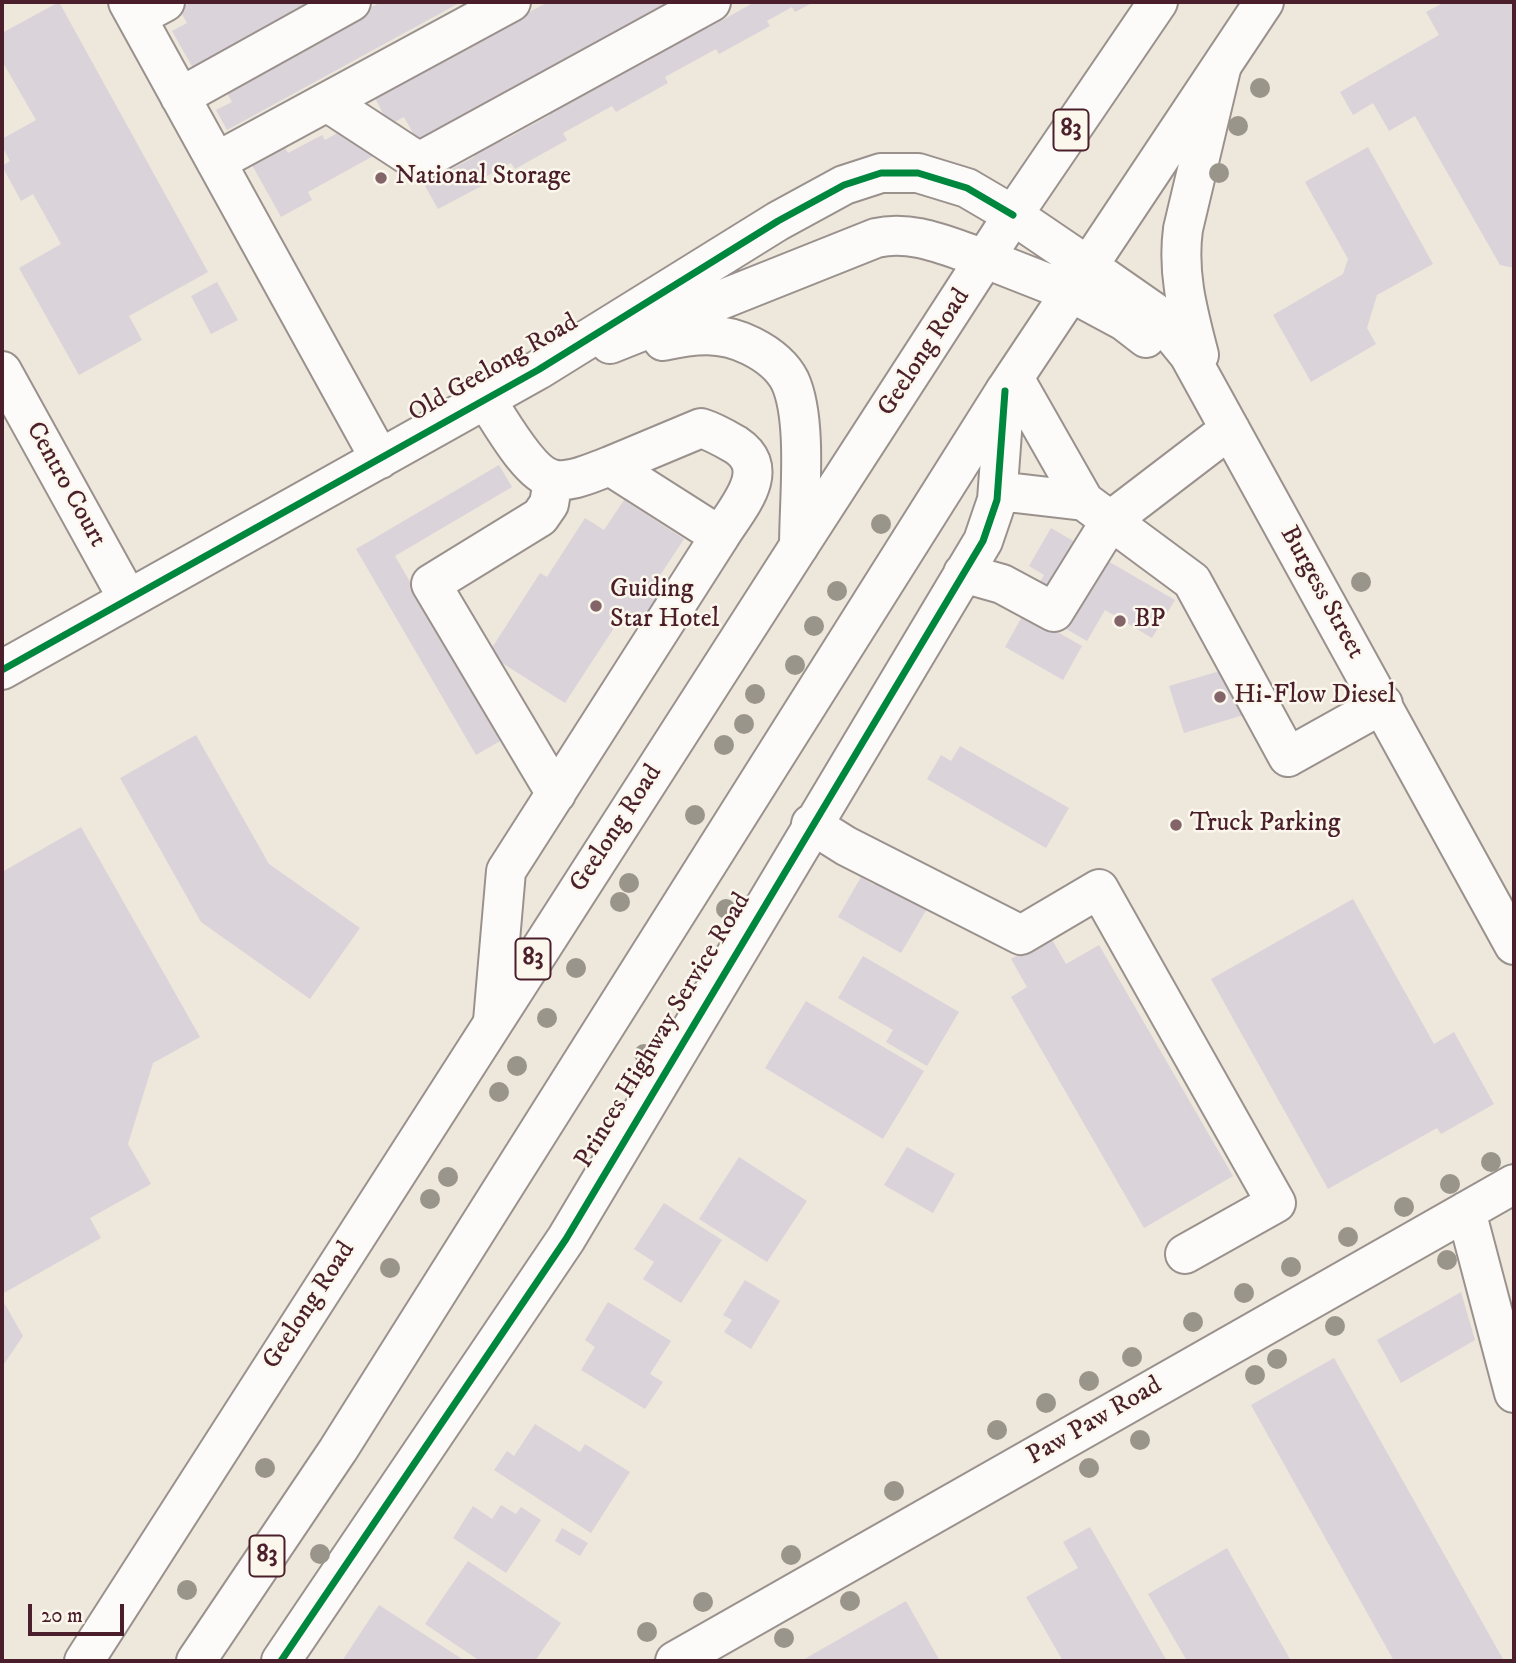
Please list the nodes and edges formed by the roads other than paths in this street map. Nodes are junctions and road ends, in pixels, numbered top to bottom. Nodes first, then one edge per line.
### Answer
1 (351, 2) edge
2 (511, 2) edge
3 (711, 2) edge
4 (1158, 2) edge
5 (1264, 2) edge
6 (143, 7) edge
7 (1221, 67) junction
8 (180, 97) junction
9 (327, 102) junction
10 (216, 162) junction
11 (1013, 215) junction
12 (986, 259) junction
13 (1079, 279) junction
14 (538, 370) junction
15 (2, 371) edge
16 (1010, 384) junction
17 (1207, 387) junction
18 (486, 400) junction
19 (1230, 429) junction
20 (380, 459) junction
21 (610, 466) junction
22 (553, 480) junction
23 (998, 491) junction
24 (1097, 510) junction
25 (720, 536) junction
26 (799, 546) junction
27 (964, 573) junction
28 (128, 599) junction
29 (2, 670) edge
30 (1382, 704) junction
31 (556, 794) junction
32 (811, 824) junction
33 (1514, 945) edge
34 (493, 1021) junction
35 (1514, 1184) edge
36 (1466, 1211) junction
37 (1185, 1254) dead end
38 (1514, 1393) edge
39 (84, 1661) edge
40 (197, 1661) edge
41 (281, 1661) edge
42 (675, 1661) edge

1 - 8 main road
2 - 9 main road
3 - 9 main road
4 - 11 main road, Geelong Road / 83
5 - 7 main road, 83
6 - 8 main road
7 - 13 main road, 83
7 - 17 main road
8 - 10 main road
9 - 10 main road
10 - 20 main road
11 - 12 main road, Geelong Road / 83
11 - 13 main road, Old Geelong Road
11 - 14 main road, Old Geelong Road
12 - 13 main road, Old Geelong Road
12 - 14 main road, Old Geelong Road
12 - 26 main road, Geelong Road / 83
13 - 16 main road, 83
13 - 17 main road, Burgess Street
14 - 18 main road, Old Geelong Road
14 - 26 main road
15 - 28 main road, Centro Court
16 - 23 main road, Princes Highway Service Road
16 - 24 main road
16 - 40 main road, 83
17 - 19 main road, Burgess Street
18 - 20 main road, Old Geelong Road
18 - 22 main road
19 - 24 main road
19 - 30 main road, Burgess Street
20 - 28 main road, Old Geelong Road
21 - 22 main road
21 - 25 main road
21 - 25 main road
22 - 31 main road
23 - 24 main road
23 - 27 main road, Princes Highway Service Road
24 - 27 main road
24 - 30 main road
25 - 31 main road
26 - 34 main road, Geelong Road / 83
27 - 32 main road, Princes Highway Service Road
28 - 29 main road, Old Geelong Road
30 - 33 main road, Burgess Street
31 - 34 main road
32 - 37 main road
32 - 41 main road, Princes Highway Service Road
34 - 39 main road, Geelong Road / 83
35 - 36 main road, Paw Paw Road
36 - 38 main road
36 - 42 main road, Paw Paw Road

